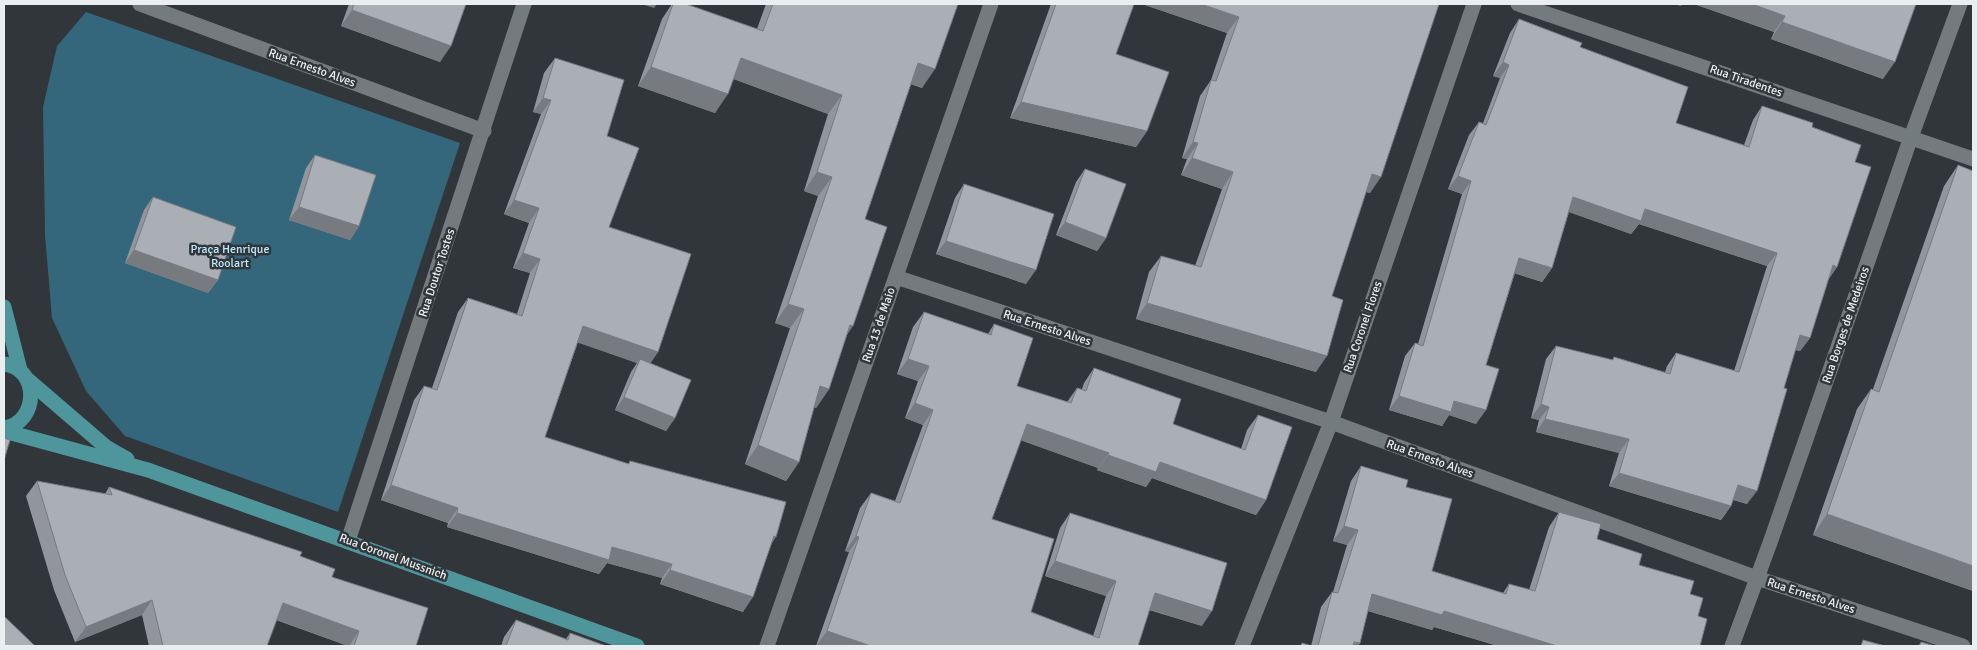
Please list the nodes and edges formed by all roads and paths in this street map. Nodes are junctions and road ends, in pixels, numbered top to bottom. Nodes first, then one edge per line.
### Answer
1 (140, 4) edge
2 (524, 4) edge
3 (991, 4) edge
4 (1474, 4) edge
5 (1518, 4) edge
6 (1960, 4) edge
7 (484, 131) junction
8 (1911, 137) junction
9 (1973, 159) edge
10 (896, 277) junction
11 (4, 307) edge
12 (4, 364) edge
13 (24, 374) junction
14 (1331, 422) junction
15 (4, 430) edge
16 (148, 470) junction
17 (348, 541) junction
18 (1757, 578) junction
19 (638, 646) edge
20 (767, 646) edge
21 (1242, 646) edge
22 (1732, 646) edge
23 (1963, 646) edge

1 - 7 street, Rua Ernesto Alves
2 - 7 street, Rua Doutor Tostes
3 - 10 street, Rua 13 de Maio
4 - 14 street, Rua Coronel Flores
5 - 8 street, Rua Tiradentes
6 - 8 street, Rua Borges de Medeiros
7 - 17 street, Rua Doutor Tostes
8 - 9 street, Rua Tiradentes
8 - 18 street, Rua Borges de Medeiros
10 - 14 street, Rua Ernesto Alves
10 - 20 street, Rua 13 de Maio
11 - 13 main road
12 - 13 main road
13 - 15 main road
13 - 16 main road, Rua Coronel Mussnich
14 - 18 street, Rua Ernesto Alves
14 - 21 street, Rua Coronel Flores
15 - 16 main road, Rua Coronel Mussnich
16 - 17 main road, Rua Coronel Mussnich
17 - 19 main road, Rua Coronel Mussnich
18 - 22 street, Rua Borges de Medeiros
18 - 23 street, Rua Ernesto Alves

